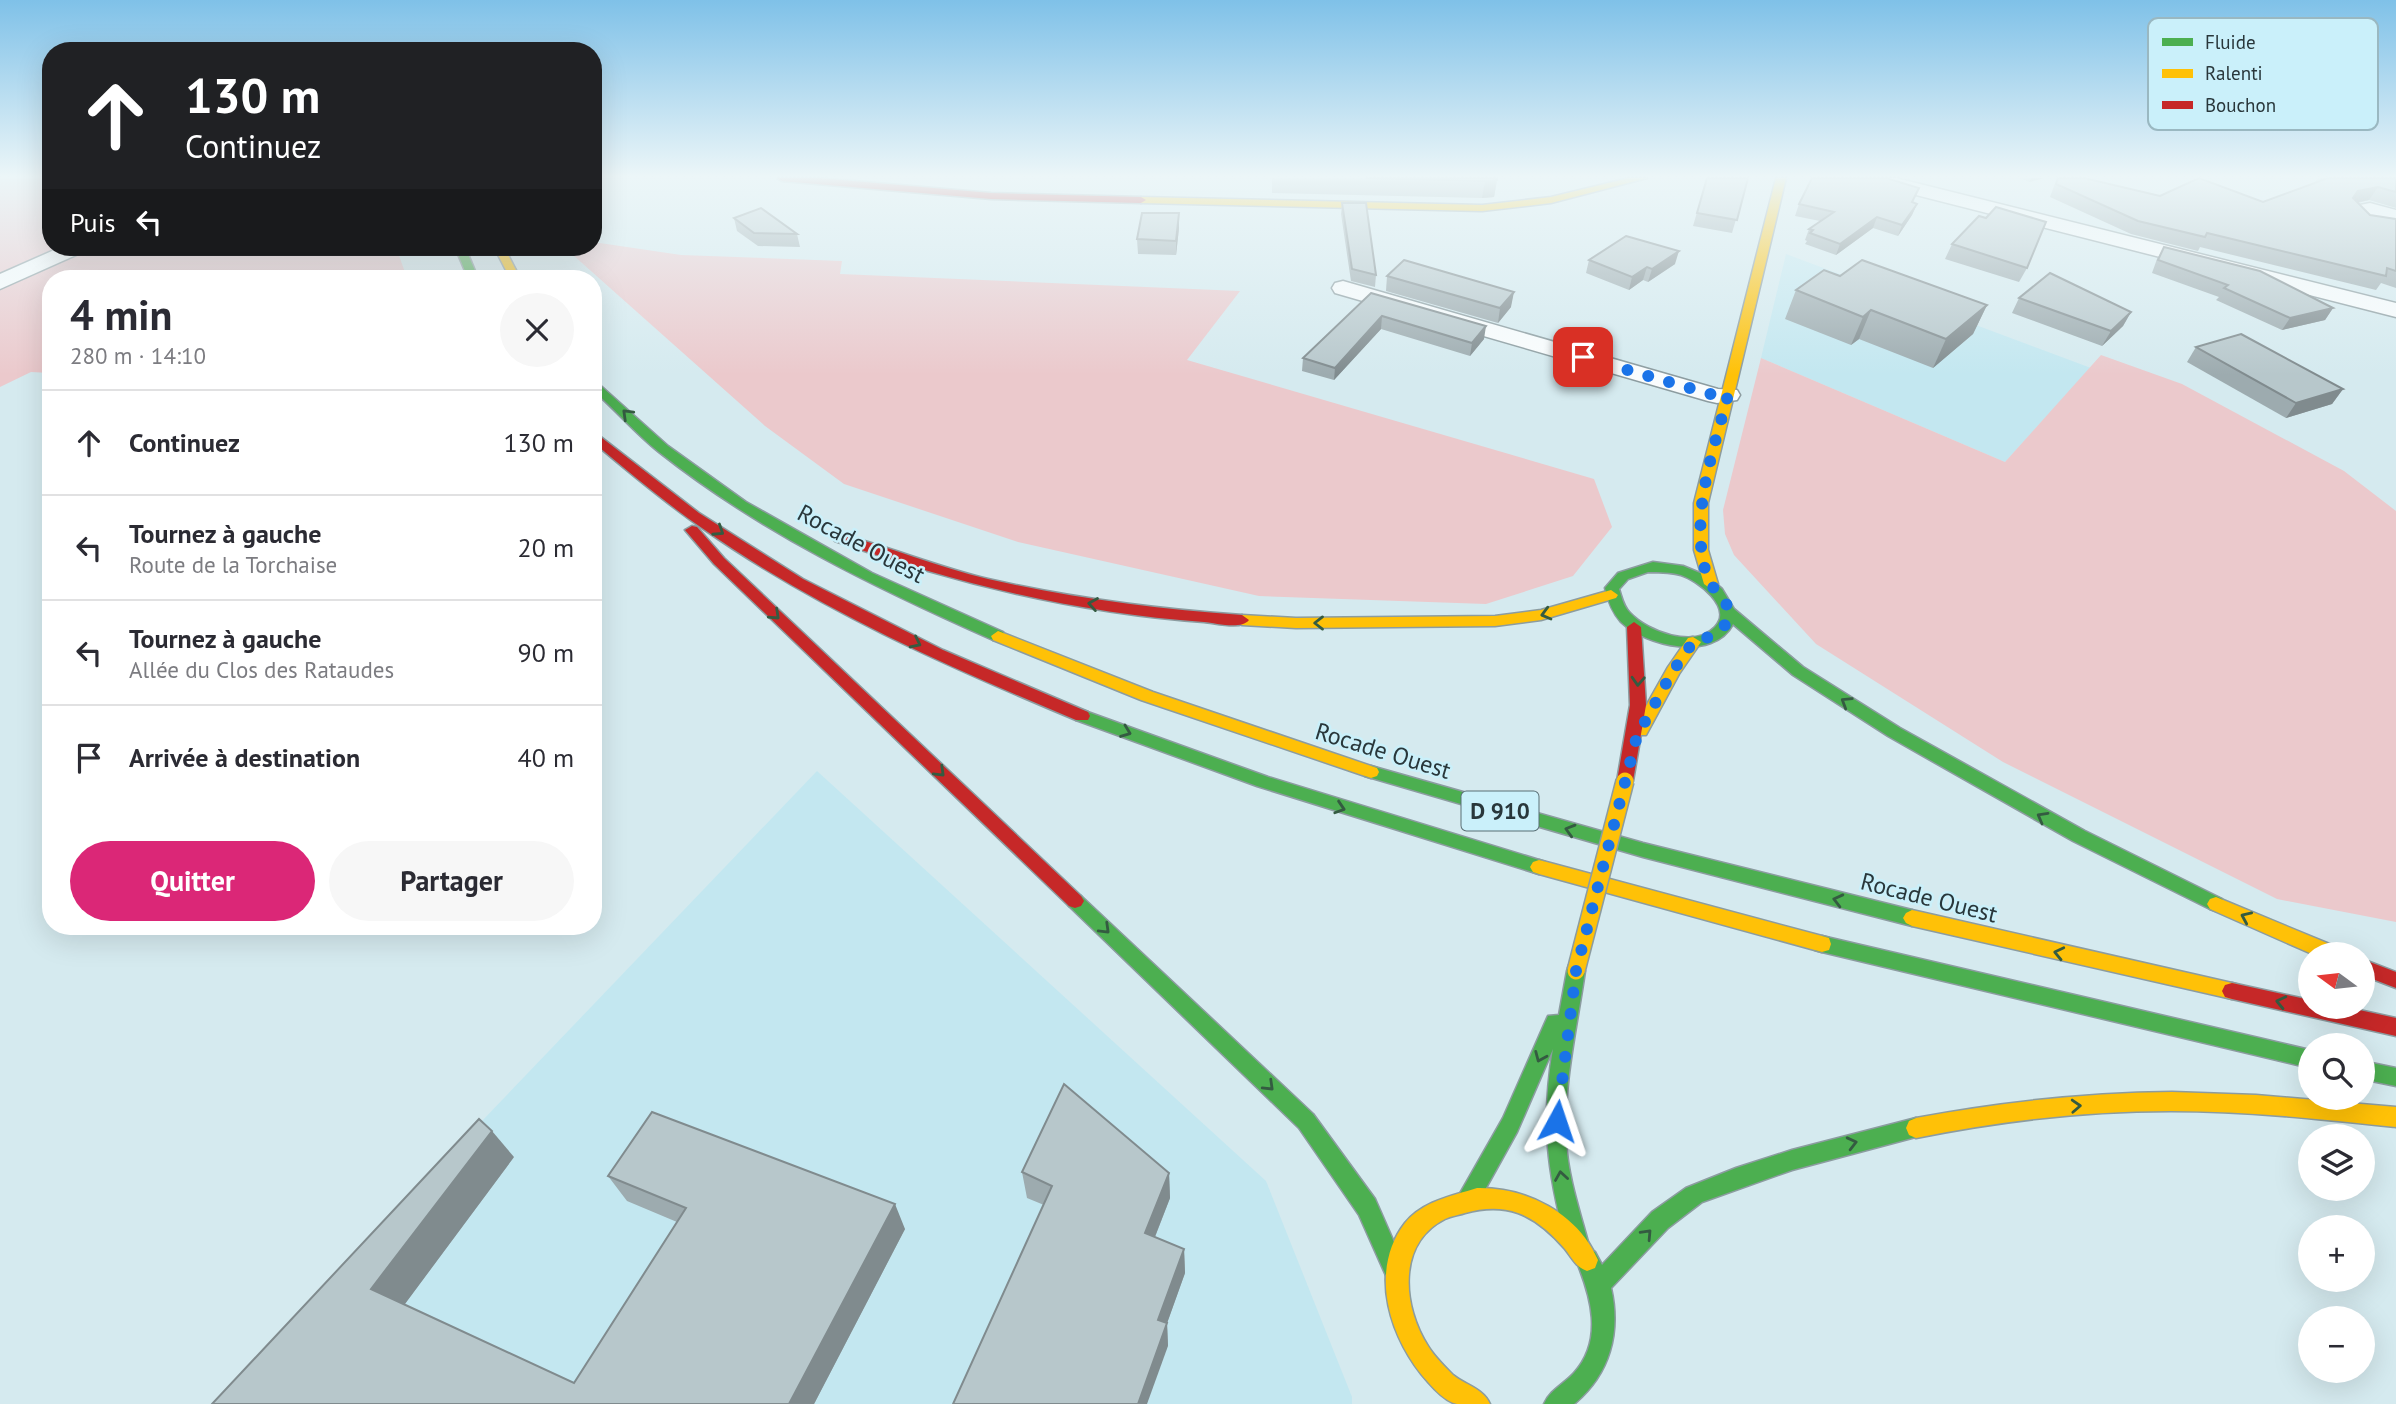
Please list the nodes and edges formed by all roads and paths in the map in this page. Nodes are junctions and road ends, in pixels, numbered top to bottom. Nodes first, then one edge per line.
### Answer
1 (1765, 244) edge
2 (2132, 244) edge
3 (58, 256) edge
4 (0, 282) edge
5 (1343, 288) dead end
6 (2396, 310) edge
7 (602, 391) edge
8 (1728, 395) junction
9 (602, 443) edge
10 (660, 446) junction
11 (662, 494) junction
12 (765, 501) dead end
13 (1701, 503) junction
14 (1684, 524) dead end
15 (825, 531) dead end
16 (1665, 549) dead end
17 (1647, 567) junction
18 (1711, 584) junction
19 (1611, 595) junction
20 (1728, 612) junction
21 (1634, 627) junction
22 (1693, 642) junction
23 (1637, 736) junction
24 (2304, 942) edge
25 (1576, 971) junction
26 (2375, 972) edge
27 (2396, 980) edge
28 (2396, 1027) edge
29 (2298, 1056) edge
30 (2375, 1073) edge
31 (2396, 1077) edge
32 (2396, 1117) edge
33 (1469, 1197) junction
34 (1577, 1242) junction
35 (1396, 1272) junction
36 (1600, 1283) junction
37 (1439, 1381) junction
38 (1438, 1404) edge
39 (1478, 1404) edge
40 (1556, 1404) edge

1 - 8 main road
2 - 6 street
3 - 4 street
5 - 8 street
10 -> 7 main road, Rocade Ouest / D 910
8 - 13 main road
9 - 11 main road, D 910
10 - 12 main road
28 -> 10 main road, Rocade Ouest / D 910
11 -> 29 main road, D 910
11 -> 35 main road
13 - 14 main road
13 - 18 main road
19 -> 15 main road
16 - 17 main road
17 - 18 main road
17 - 19 main road
18 - 20 main road
19 - 21 main road
20 - 22 main road
24 -> 20 main road
21 - 22 main road
21 -> 23 main road
22 - 23 main road
23 - 25 main road, bridge
25 -> 33 main road
34 -> 25 main road
26 - 27 main road
30 - 31 main road
36 -> 32 main road
33 - 34 main road
33 - 35 main road
34 - 36 main road
35 - 37 main road
36 - 40 main road
37 - 38 main road
37 - 39 main road

